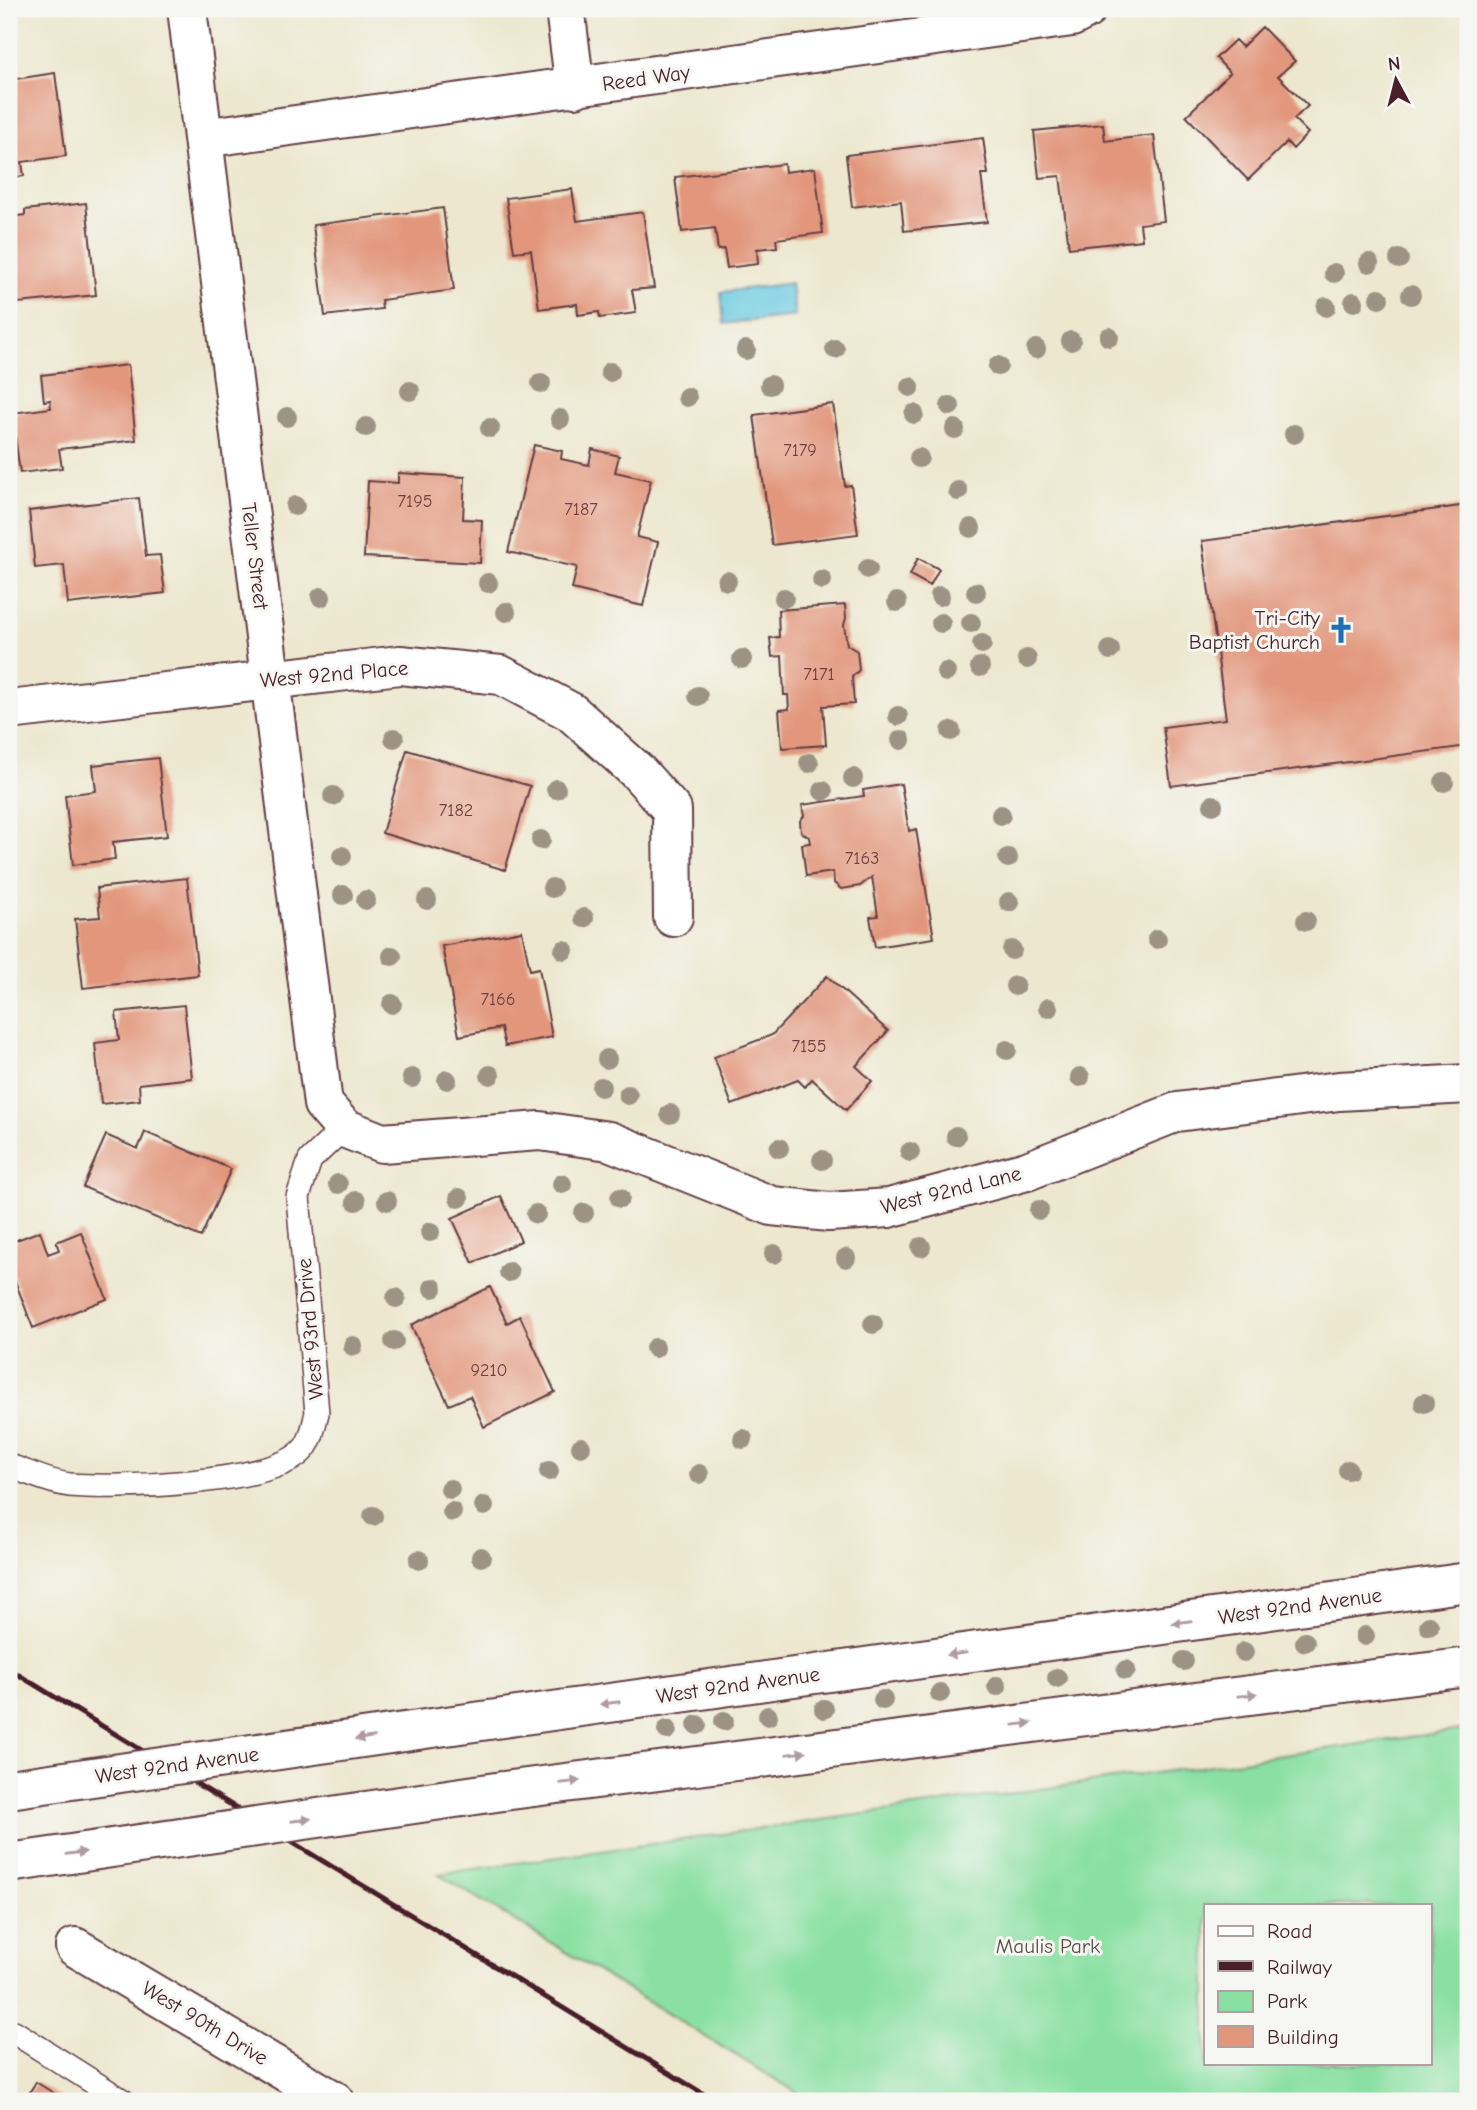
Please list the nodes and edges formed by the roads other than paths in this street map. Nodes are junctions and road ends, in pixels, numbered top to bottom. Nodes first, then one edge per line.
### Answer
1 (187, 9) edge
2 (565, 9) edge
3 (1087, 9) edge
4 (575, 88) junction
5 (203, 138) junction
6 (271, 679) junction
7 (9, 710) edge
8 (673, 918) dead end
9 (1468, 1083) edge
10 (333, 1116) junction
11 (9, 1466) edge
12 (1468, 1582) edge
13 (1468, 1667) edge
14 (9, 1789) edge
15 (9, 1863) edge
16 (75, 1947) dead end
17 (9, 2031) edge
18 (123, 2101) edge
19 (335, 2101) edge

1 - 5 street, Teller Street
2 - 4 street
3 - 4 street, Reed Way
4 - 5 street, Reed Way
5 - 6 street, Teller Street
6 - 7 street, West 92nd Place
6 - 8 street, West 92nd Place
6 - 10 street, Teller Street
9 - 10 street, West 92nd Lane
10 - 11 lane, West 93rd Drive
12 -> 14 street, West 92nd Avenue, bridge
15 -> 13 street, bridge
16 - 19 street, West 90th Drive
17 - 18 lane

